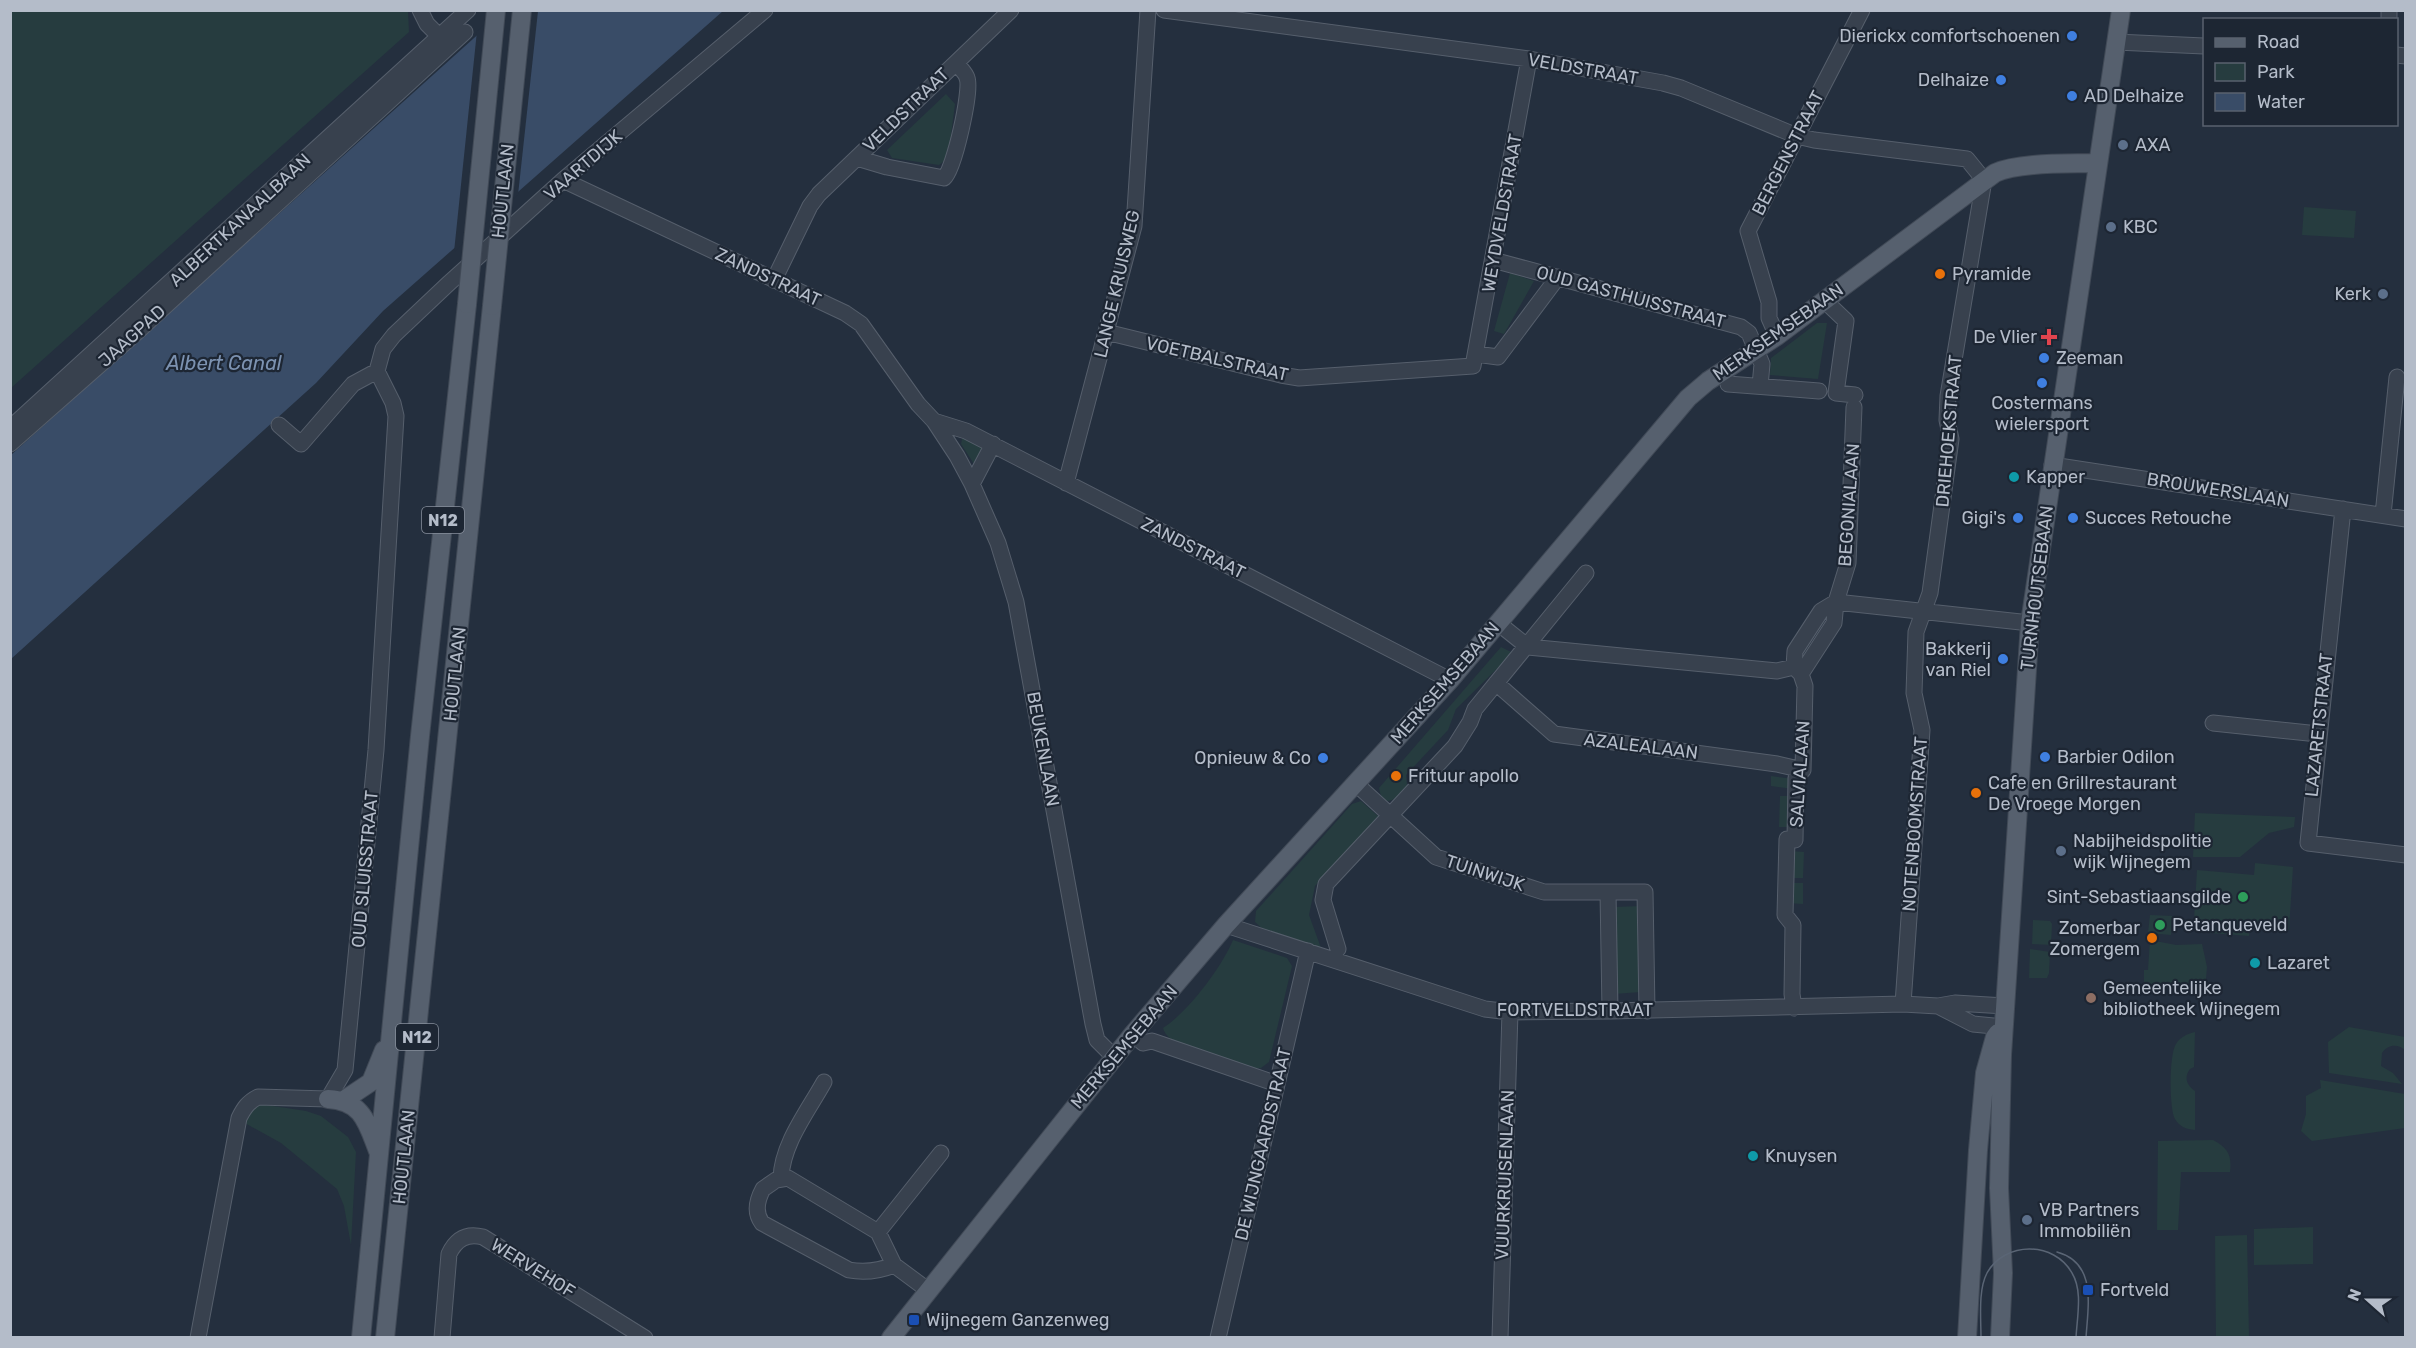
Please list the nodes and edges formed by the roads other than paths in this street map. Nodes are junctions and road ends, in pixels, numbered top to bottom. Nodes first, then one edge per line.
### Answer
1 (420, 10) edge
2 (468, 10) edge
3 (496, 10) edge
4 (522, 10) edge
5 (765, 10) edge
6 (1011, 10) edge
7 (1148, 10) edge
8 (1164, 10) edge
9 (1862, 10) edge
10 (2121, 10) edge
11 (465, 32) dead end
12 (439, 36) junction
13 (2116, 42) junction
14 (2203, 46) edge
15 (1529, 59) junction
16 (956, 63) junction
17 (1797, 136) junction
18 (857, 158) junction
19 (2097, 162) junction
20 (563, 180) junction
21 (1984, 180) junction
22 (1493, 260) junction
23 (1558, 277) junction
24 (774, 280) junction
25 (1824, 300) junction
26 (1106, 332) junction
27 (1777, 336) junction
28 (1755, 350) junction
29 (1474, 360) junction
30 (377, 370) junction
31 (2397, 376) dead end
32 (1728, 384) dead end
33 (1760, 386) junction
34 (1819, 391) dead end
35 (934, 421) junction
36 (279, 425) dead end
37 (10, 428) edge
38 (10, 444) edge
39 (993, 444) junction
40 (2052, 465) junction
41 (1066, 483) junction
42 (972, 484) junction
43 (2343, 510) junction
44 (2383, 515) junction
45 (2406, 519) edge
46 (1586, 573) dead end
47 (1836, 602) junction
48 (1923, 611) junction
49 (1498, 623) junction
50 (2030, 623) junction
51 (1528, 647) junction
52 (1797, 670) junction
53 (1450, 680) junction
54 (1496, 683) junction
55 (2213, 723) dead end
56 (2318, 734) junction
57 (1803, 771) junction
58 (1355, 783) junction
59 (1391, 816) junction
60 (2406, 855) edge
61 (1608, 892) junction
62 (1226, 925) junction
63 (1338, 949) dead end
64 (1308, 951) junction
65 (1904, 1004) junction
66 (1938, 1006) junction
67 (2005, 1006) junction
68 (1794, 1008) junction
69 (1610, 1011) junction
70 (1647, 1011) junction
71 (1510, 1012) junction
72 (2004, 1027) junction
73 (392, 1029) junction
74 (1133, 1034) junction
75 (1114, 1057) junction
76 (824, 1082) dead end
77 (1277, 1084) junction
78 (336, 1100) junction
79 (1978, 1150) junction
80 (2000, 1151) junction
81 (941, 1153) dead end
82 (380, 1156) junction
83 (781, 1178) junction
84 (878, 1232) junction
85 (894, 1265) junction
86 (928, 1291) junction
87 (443, 1318) junction
88 (198, 1338) edge
89 (361, 1338) edge
90 (386, 1338) edge
91 (442, 1338) edge
92 (454, 1338) edge
93 (645, 1338) edge
94 (891, 1338) edge
95 (1218, 1338) edge
96 (1500, 1338) edge
97 (1967, 1338) edge
98 (2000, 1338) edge

1 - 12 street
2 - 12 street, ALBERTKANAALBAAN
3 - 73 main road, HOUTLAAN / N12, bridge
4 - 90 main road, HOUTLAAN / N12, bridge
5 - 20 street, VAARTDIJK
6 - 16 street, VELDSTRAAT
7 - 26 street, LANGE KRUISWEG
8 - 15 street, VELDSTRAAT
9 - 17 street, BERGENSTRAAT
10 - 13 main road, TURNHOUTSEBAAN
11 - 38 street, JAAGPAD
12 - 37 street, ALBERTKANAALBAAN
13 - 14 street
13 - 19 main road, TURNHOUTSEBAAN
15 - 17 street, VELDSTRAAT
15 - 22 street, WEYDVELDSTRAAT
16 - 18 street, VELDSTRAAT
16 - 18 street, VELDSTRAAT
17 - 21 street, VELDSTRAAT
17 - 27 street, BERGENSTRAAT
18 - 24 street, VELDSTRAAT
19 - 21 main road, MERKSEMSEBAAN
19 - 40 main road, TURNHOUTSEBAAN
20 - 24 street, ZANDSTRAAT
20 - 30 street, VAARTDIJK
21 - 25 main road, MERKSEMSEBAAN
21 - 48 street, DRIEHOEKSTRAAT
22 - 23 street, OUD GASTHUISSTRAAT
22 - 29 street, WEYDVELDSTRAAT
23 - 28 street, OUD GASTHUISSTRAAT
23 - 29 street, VOETBALSTRAAT
24 - 35 street, ZANDSTRAAT
25 - 27 main road, MERKSEMSEBAAN
25 - 47 street, BEGONIALAAN
26 - 29 street, VOETBALSTRAAT
26 - 41 street, LANGE KRUISWEG
27 - 28 main road, MERKSEMSEBAAN
28 - 33 street
28 - 49 main road, MERKSEMSEBAAN
30 - 36 street
30 - 78 street, OUD SLUISSTRAAT
31 - 44 street
32 - 33 street
33 - 34 street
35 - 39 street, ZANDSTRAAT
35 - 42 street, ZANDSTRAAT
39 - 41 street, ZANDSTRAAT
39 - 42 street
40 - 43 street, BROUWERSLAAN
40 - 50 main road, TURNHOUTSEBAAN
41 - 53 street, ZANDSTRAAT
42 - 75 street, BEUKENLAAN
43 - 44 street, BROUWERSLAAN
43 - 56 street, LAZARETSTRAAT
44 - 45 street, BROUWERSLAAN
46 - 51 street
47 - 48 street
47 - 52 street
48 - 50 street
48 - 65 street, NOTENBOOMSTRAAT
49 - 51 street
49 - 53 main road, MERKSEMSEBAAN
50 - 67 main road, TURNHOUTSEBAAN
51 - 52 street
51 - 54 street
52 - 57 street, SALVIALAAN
53 - 58 main road, MERKSEMSEBAAN
54 - 57 street, AZALEALAAN
54 - 59 street
55 - 56 street
56 - 60 street, LAZARETSTRAAT
57 - 68 street, SALVIALAAN
58 - 59 street, TUINWIJK
58 - 62 main road, MERKSEMSEBAAN
59 - 61 street, TUINWIJK
59 - 63 street
61 - 69 street
61 - 70 street, TUINWIJK
62 - 64 street, FORTVELDSTRAAT
62 - 74 main road, MERKSEMSEBAAN
64 - 71 street, FORTVELDSTRAAT
64 - 77 street, DE WIJNGAARDSTRAAT
65 - 66 street, FORTVELDSTRAAT
65 - 68 street, FORTVELDSTRAAT
66 - 67 street, FORTVELDSTRAAT
66 - 72 street, FORTVELDSTRAAT
67 - 72 main road, TURNHOUTSEBAAN
68 - 70 street, FORTVELDSTRAAT
69 - 70 street, FORTVELDSTRAAT
69 - 71 street, FORTVELDSTRAAT
71 - 96 street, VUURKRUISENLAAN
72 - 79 main road, TURNHOUTSEBAAN
72 - 80 main road, TURNHOUTSEBAAN
73 - 78 main road
73 - 82 main road, HOUTLAAN / N12
74 - 75 main road, MERKSEMSEBAAN
74 - 77 street
75 - 86 main road, MERKSEMSEBAAN
76 - 83 street
77 - 95 street, DE WIJNGAARDSTRAAT
78 - 82 main road
78 - 88 street
79 - 80 main road
79 - 97 main road, TURNHOUTSEBAAN
80 - 98 main road, TURNHOUTSEBAAN
81 - 84 street
82 - 89 main road, HOUTLAAN / N12
83 - 84 street
83 - 85 street
84 - 85 street
85 - 86 street
86 - 94 main road, MERKSEMSEBAAN
87 - 91 street, WERVEHOF
87 - 92 street
87 - 93 street, WERVEHOF

